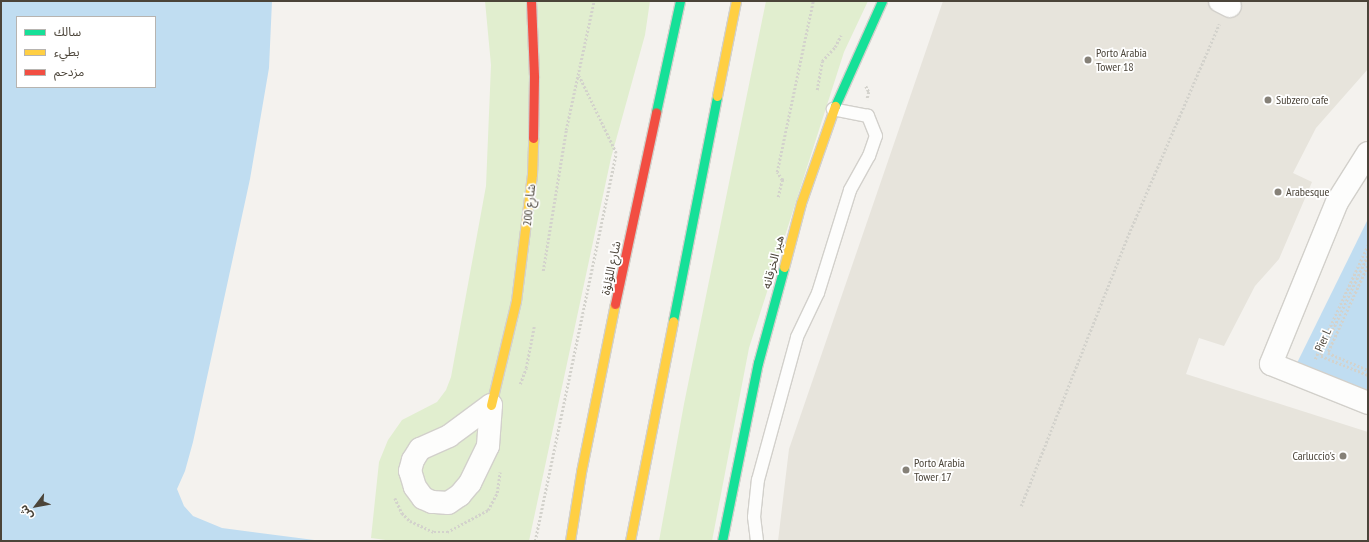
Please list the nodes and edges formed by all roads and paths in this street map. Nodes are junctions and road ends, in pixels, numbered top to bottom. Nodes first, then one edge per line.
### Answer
1 (531, 1) edge
2 (594, 1) edge
3 (680, 1) edge
4 (736, 1) edge
5 (813, 1) edge
6 (882, 1) edge
7 (1225, 4) edge
8 (578, 76) junction
9 (833, 109) junction
10 (1368, 152) edge
11 (559, 177) dead end
12 (782, 180) dead end
13 (1368, 245) edge
14 (1368, 256) edge
15 (1368, 266) edge
16 (1321, 363) dead end
17 (1368, 370) edge
18 (1368, 375) edge
19 (1368, 403) edge
20 (491, 405) junction
21 (1021, 506) dead end
22 (535, 541) edge
23 (570, 541) edge
24 (630, 541) edge
25 (722, 541) edge
26 (757, 541) edge

1 - 20 main road, شارع 200
2 - 8 path
3 - 23 main road, شارع اللؤلؤة
4 - 24 main road
5 - 12 path
6 - 9 main road, هير الخرقانه
7 - 21 path
8 - 11 path
8 - 22 path
9 - 25 main road, هير الخرقانه
9 - 26 lane
10 - 19 street
13 - 16 path, Pier L
14 - 18 path
15 - 17 path, Pier L
20 - 20 street, شارع 200

